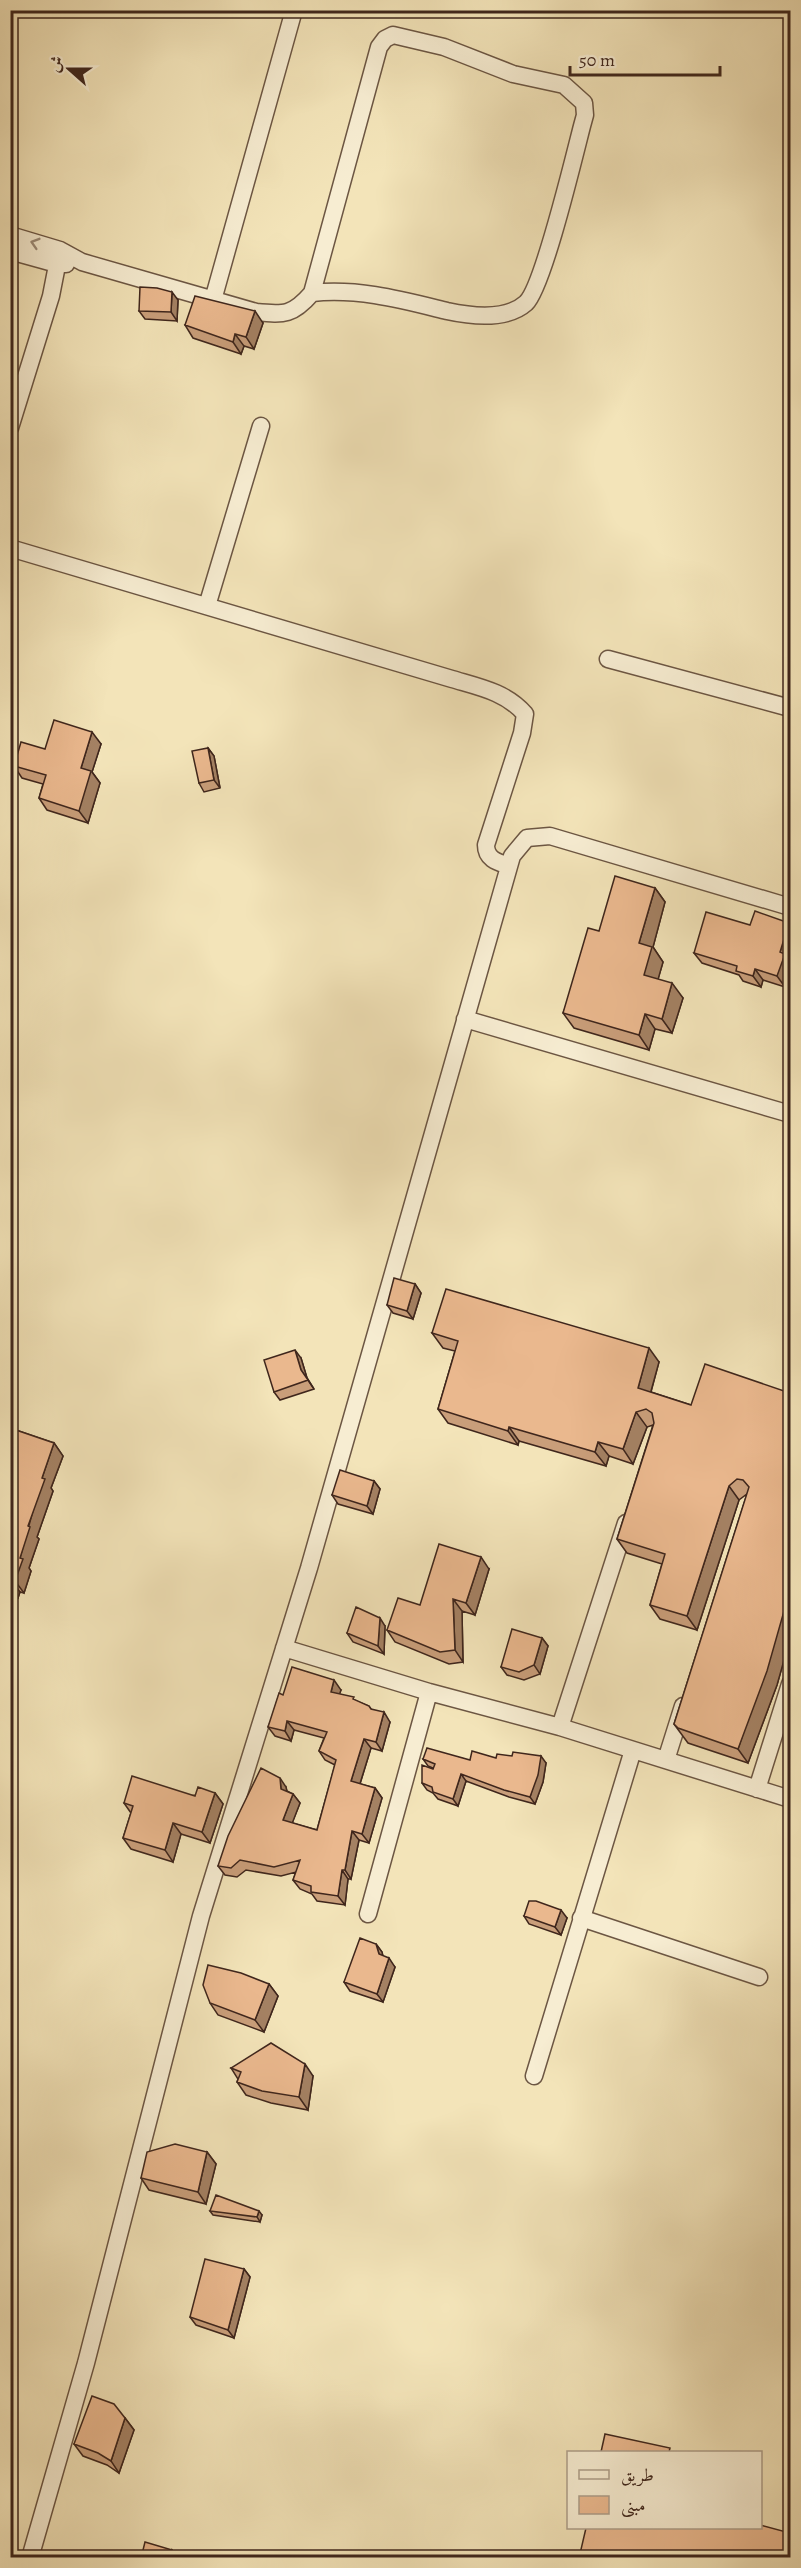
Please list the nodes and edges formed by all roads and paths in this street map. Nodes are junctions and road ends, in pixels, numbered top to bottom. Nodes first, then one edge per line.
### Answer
1 (294, 10) edge
2 (10, 235) edge
3 (10, 251) edge
4 (58, 257) junction
5 (312, 293) junction
6 (213, 300) junction
7 (261, 426) dead end
8 (10, 428) edge
9 (10, 548) edge
10 (207, 606) junction
11 (608, 659) dead end
12 (790, 708) edge
13 (509, 866) junction
14 (790, 907) edge
15 (465, 1020) junction
16 (790, 1114) edge
17 (633, 1502) edge
18 (284, 1648) junction
19 (790, 1684) edge
20 (429, 1692) junction
21 (688, 1693) edge
22 (560, 1727) junction
23 (633, 1750) junction
24 (666, 1760) junction
25 (757, 1789) junction
26 (790, 1799) edge
27 (368, 1914) dead end
28 (581, 1918) junction
29 (759, 1977) dead end
30 (534, 2076) dead end
31 (30, 2558) edge

1 - 6 street
4 -> 2 street
3 - 4 street
4 - 6 street
4 - 8 street
5 - 5 street
5 - 6 street
7 - 10 street
9 - 10 street
10 - 13 street
11 - 12 street
13 - 14 street
13 - 15 street
15 - 16 street
15 - 18 street
17 - 22 street
18 - 20 street
18 - 31 street
19 - 25 street
20 - 22 street
20 - 27 street
21 - 24 street
22 - 23 street
23 - 24 street
23 - 28 street
24 - 25 street
25 - 26 street
28 - 29 street
28 - 30 street

